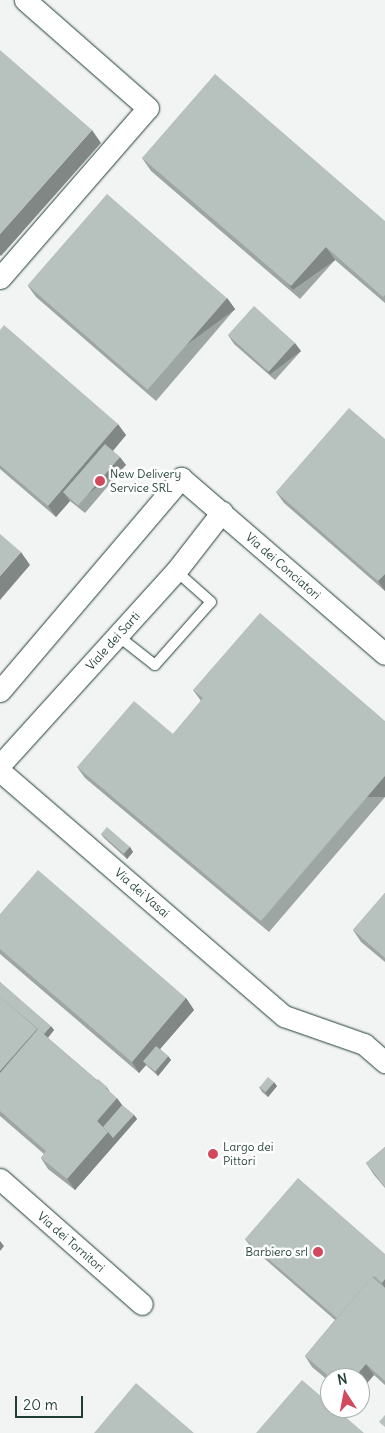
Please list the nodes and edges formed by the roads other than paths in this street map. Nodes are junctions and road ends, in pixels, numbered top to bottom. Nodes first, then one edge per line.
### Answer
1 (25, 0) edge
2 (0, 278) edge
3 (222, 512) junction
4 (176, 571) junction
5 (118, 636) junction
6 (385, 654) edge
7 (0, 691) edge
8 (0, 765) edge
9 (0, 771) edge
10 (385, 1062) edge
11 (0, 1180) edge
12 (142, 1304) dead end

1 - 2 street
3 - 4 street, Viale dei Sarti
3 - 6 street, Via dei Conciatori
3 - 7 street, Via dei Conciatori
4 - 5 street, Viale dei Sarti
4 - 5 lane
5 - 8 street, Viale dei Sarti
9 - 10 street, Via dei Vasai
11 - 12 street, Via dei Tornitori

